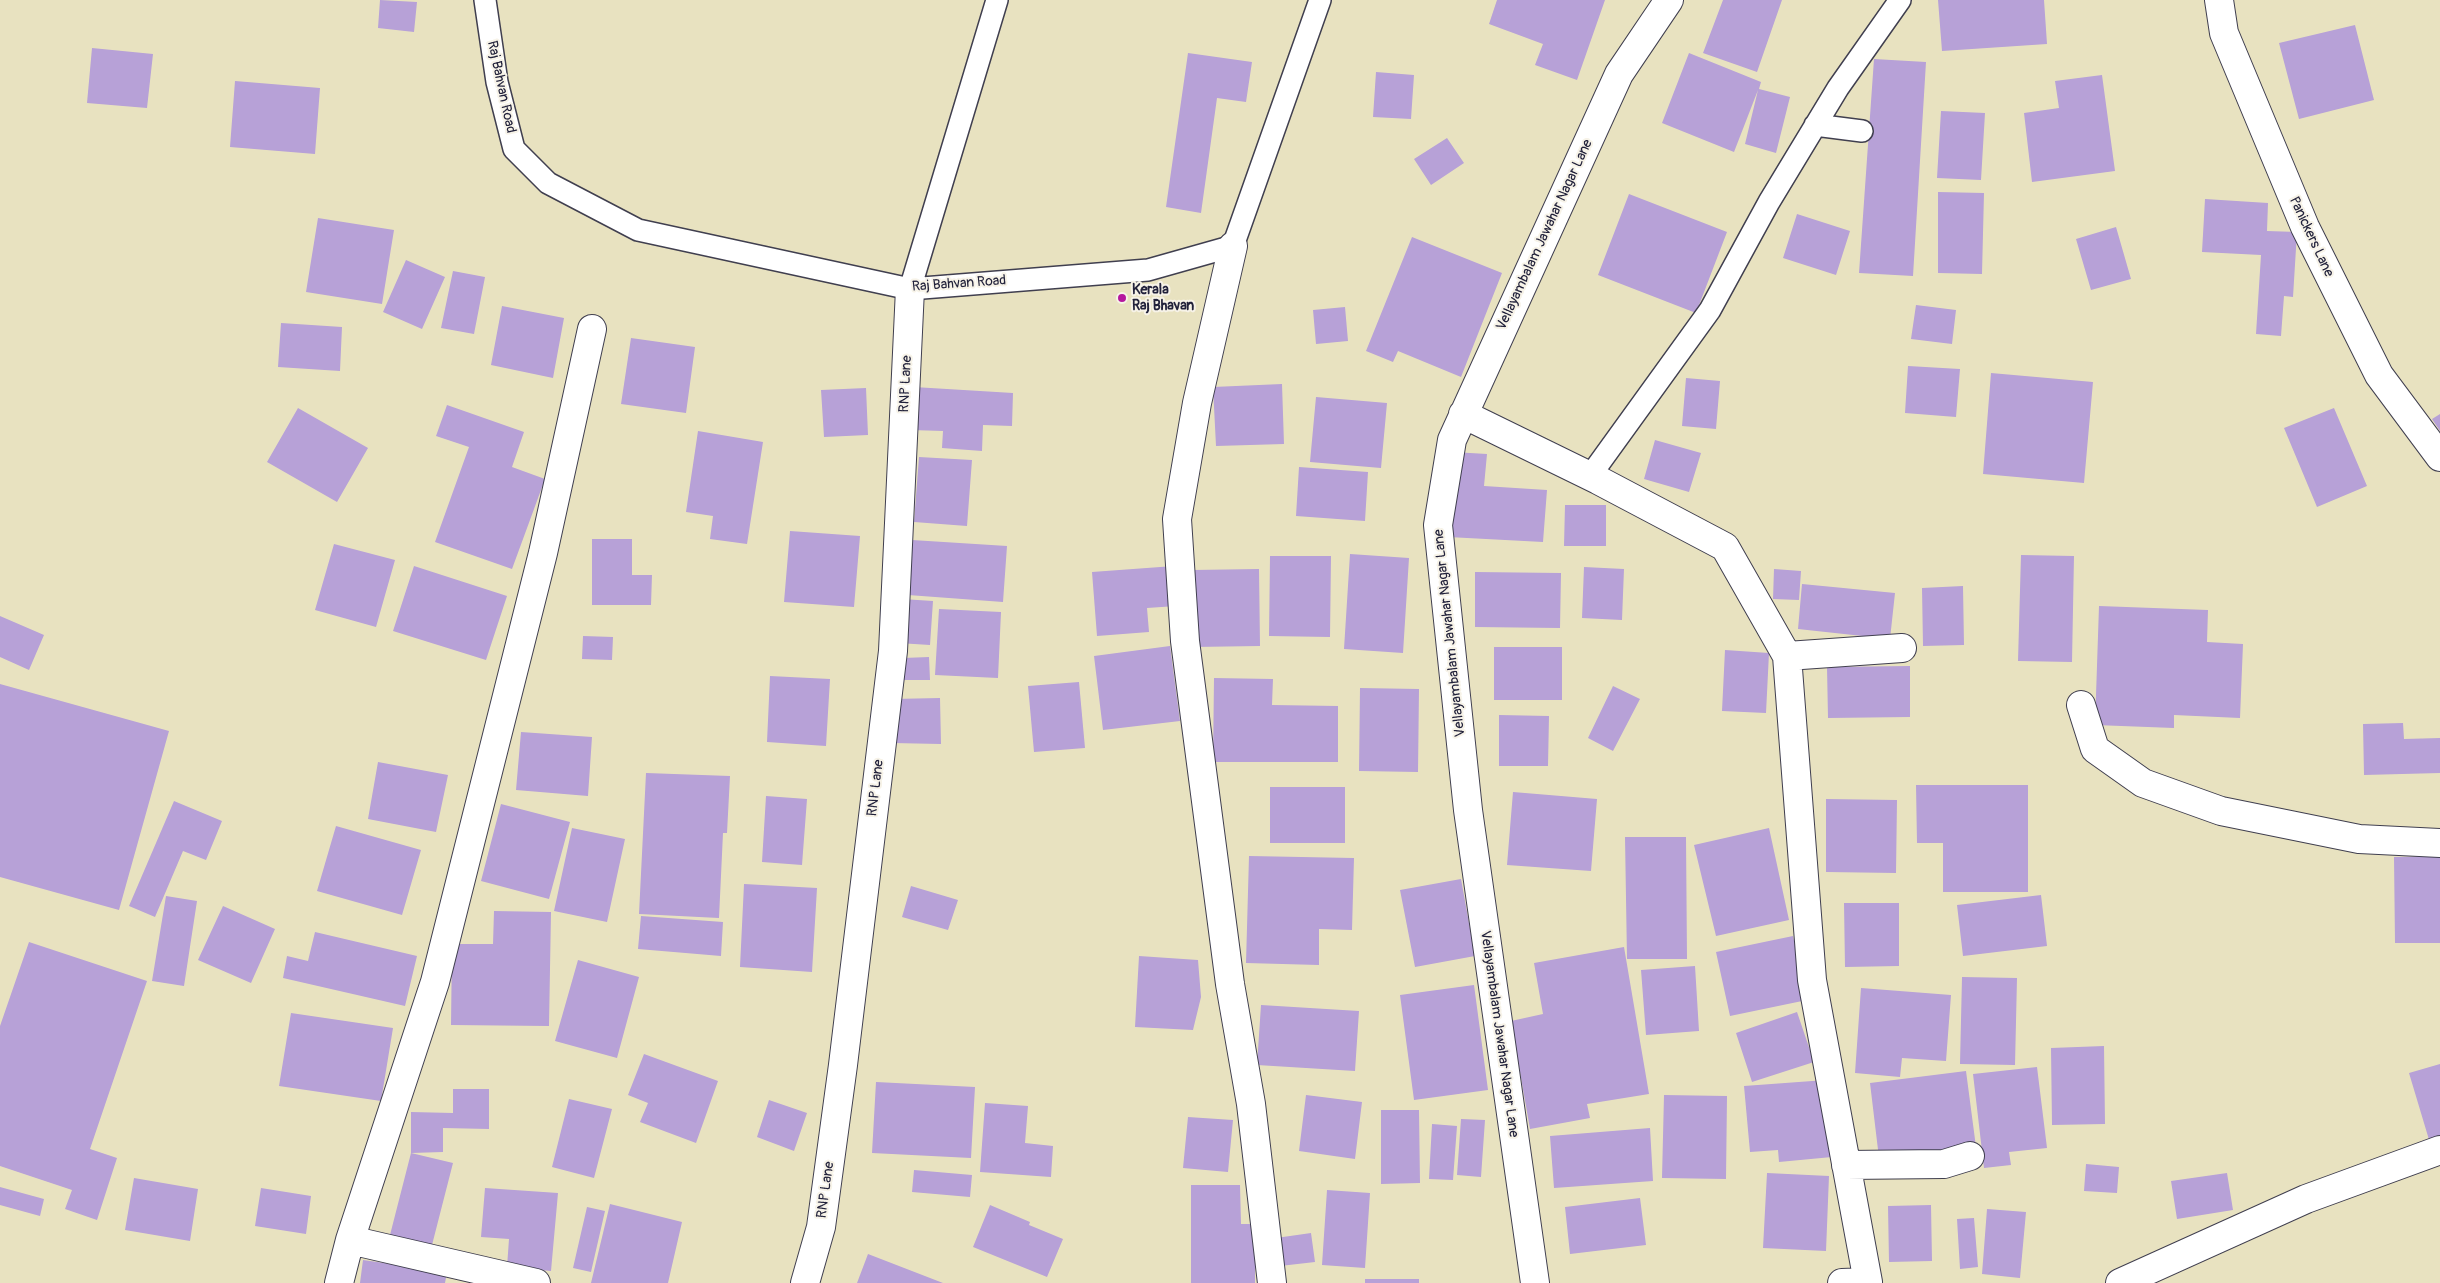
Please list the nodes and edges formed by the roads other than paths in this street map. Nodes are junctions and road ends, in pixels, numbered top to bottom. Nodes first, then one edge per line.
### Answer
1 (485, 0) edge
2 (997, 0) edge
3 (1320, 0) edge
4 (1669, 0) edge
5 (1900, 0) edge
6 (2219, 0) edge
7 (1815, 125) junction
8 (1862, 131) dead end
9 (1233, 246) junction
10 (910, 289) junction
11 (592, 329) dead end
12 (1463, 414) junction
13 (2440, 457) edge
14 (1590, 476) junction
15 (1902, 648) dead end
16 (1787, 656) junction
17 (2081, 705) dead end
18 (2440, 843) edge
19 (2440, 1150) edge
20 (1970, 1156) dead end
21 (1846, 1165) junction
22 (350, 1240) junction
23 (339, 1283) edge
24 (536, 1283) edge
25 (805, 1283) edge
26 (1272, 1283) edge
27 (1535, 1283) edge
28 (1867, 1283) edge
29 (2120, 1283) edge

1 - 10 lane, Raj Bahvan Road
2 - 10 lane
3 - 9 lane
4 - 12 street, Vellayambalam Jawahar Nagar Lane
5 - 7 lane
6 - 13 street, Panickers Lane
7 - 8 lane
7 - 14 lane
9 - 10 lane, Raj Bahvan Road
9 - 26 street
10 - 25 street, RNP Lane
11 - 22 street
12 - 14 street
12 - 27 street, Vellayambalam Jawahar Nagar Lane
14 - 16 street
15 - 16 street
16 - 21 street
17 - 18 street
19 - 29 street
20 - 21 street
21 - 28 street
22 - 23 street
22 - 24 street

